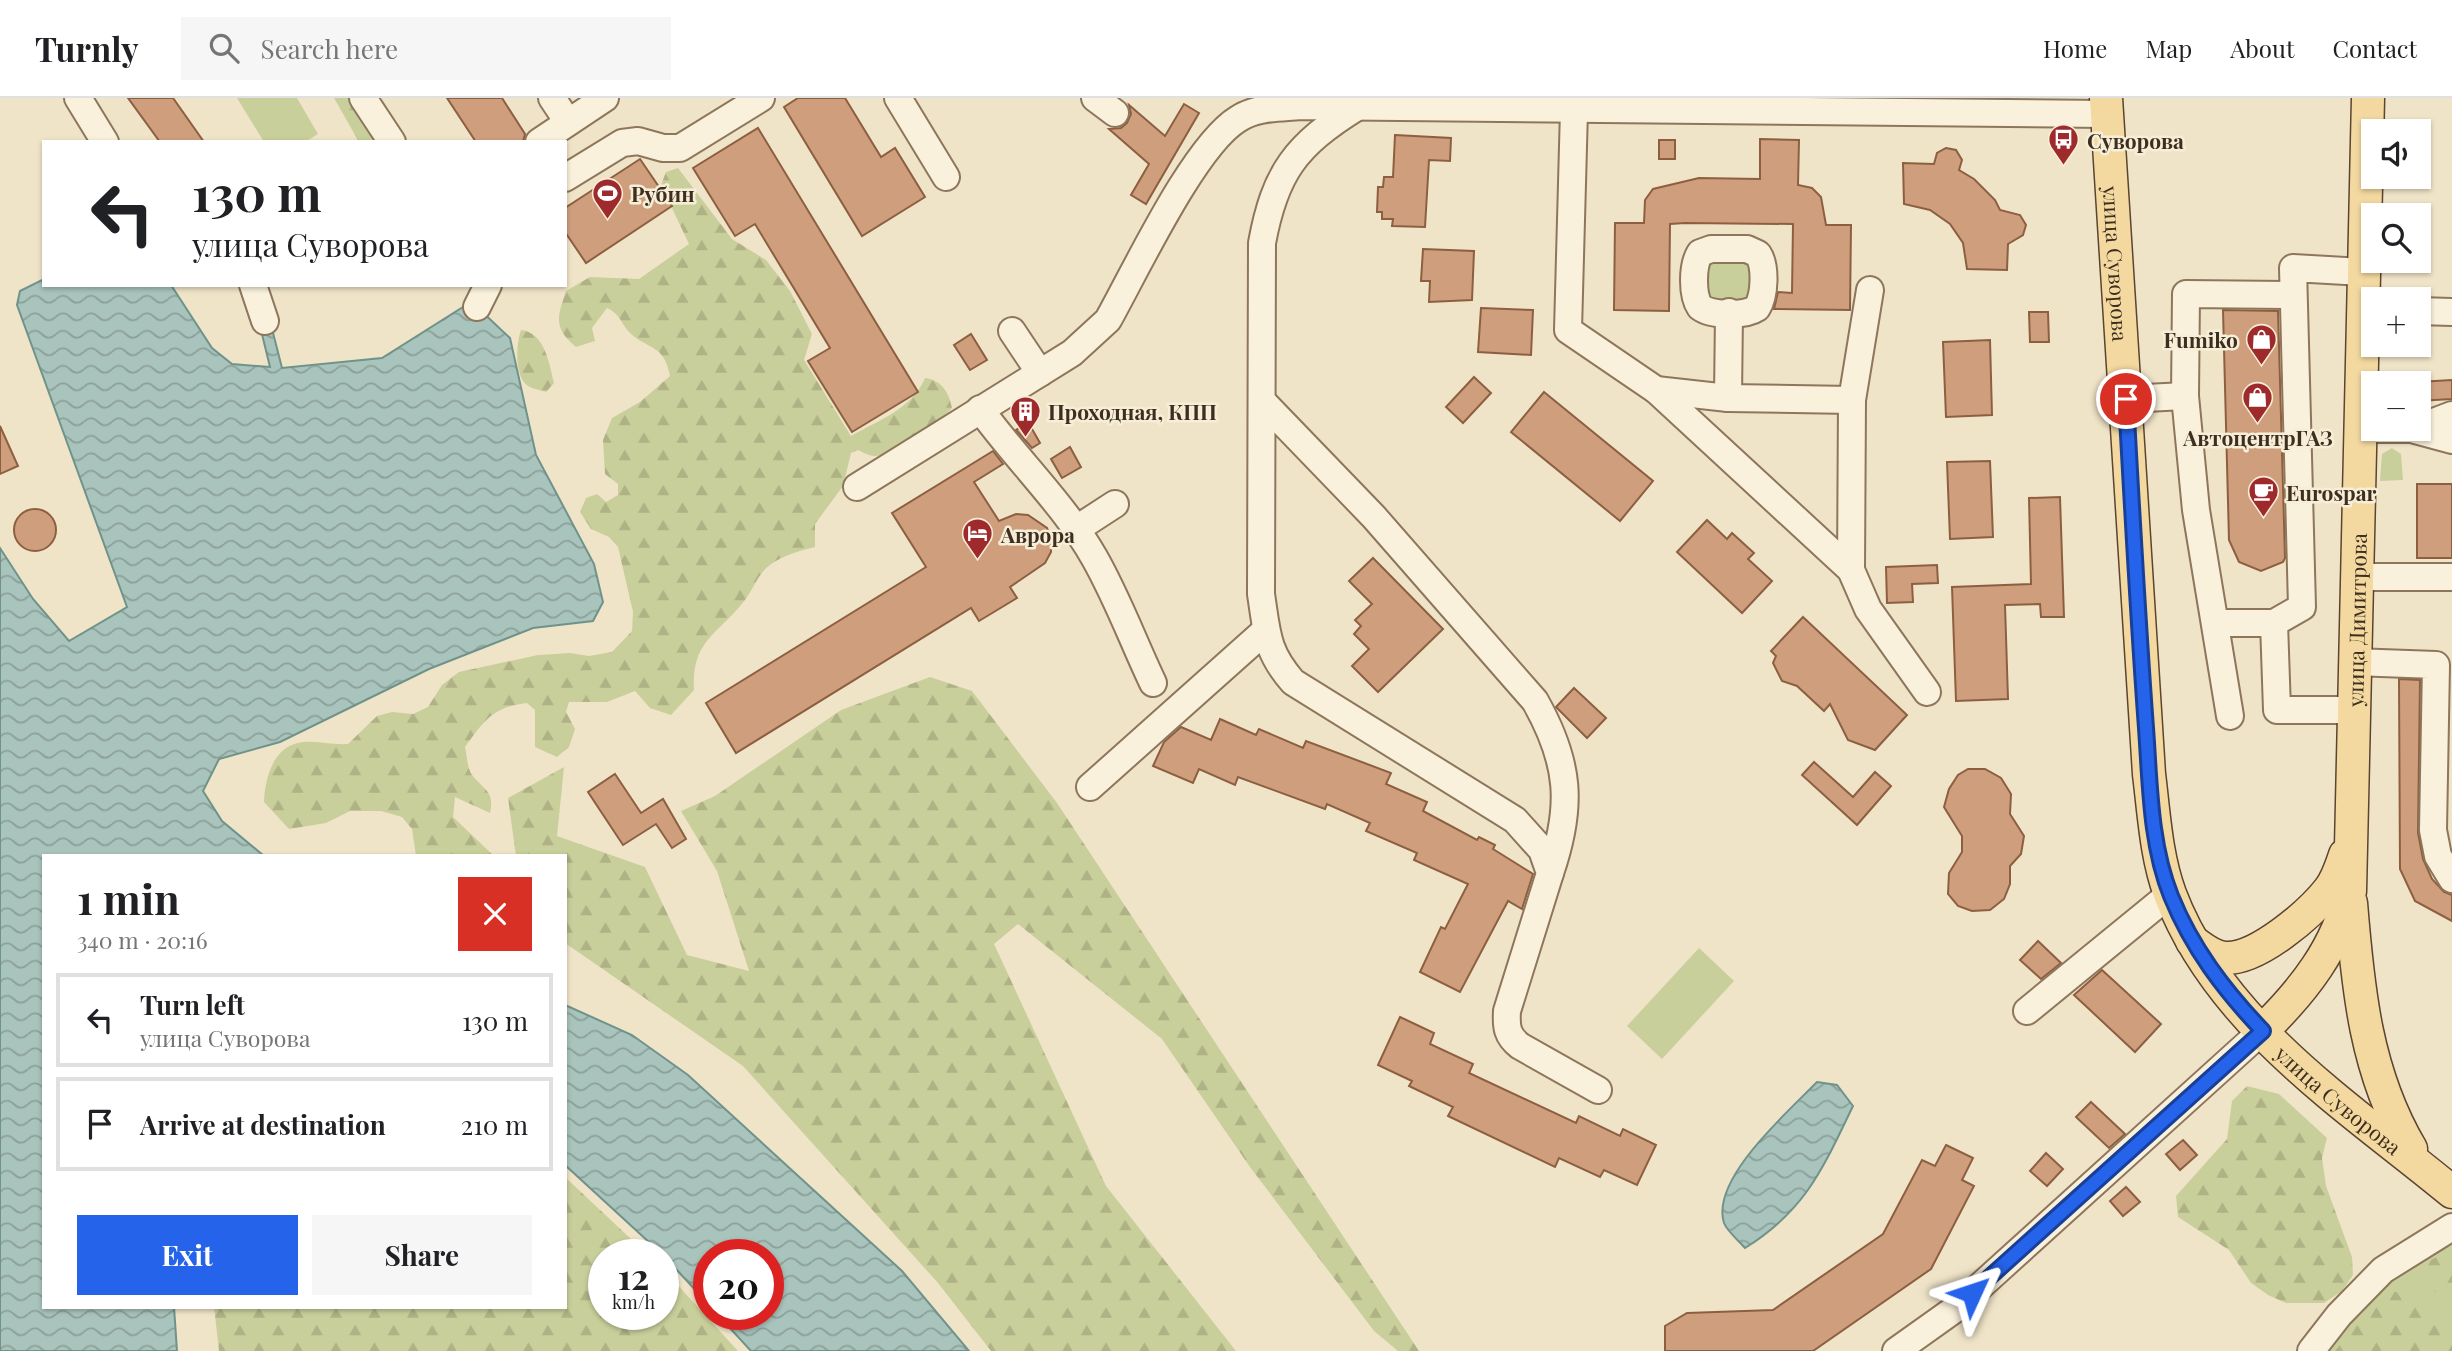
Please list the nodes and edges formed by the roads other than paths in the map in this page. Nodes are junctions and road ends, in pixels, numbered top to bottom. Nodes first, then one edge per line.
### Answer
1 (78, 98) edge
2 (363, 98) edge
3 (552, 98) edge
4 (606, 98) edge
5 (761, 98) edge
6 (898, 98) edge
7 (2368, 98) edge
8 (1416, 103) edge
9 (1562, 106) edge
10 (2107, 106) edge
11 (1357, 107) junction
12 (568, 122) junction
13 (105, 140) edge
14 (391, 140) edge
15 (542, 140) edge
16 (567, 177) edge
17 (946, 177) dead end
18 (2365, 203) edge
19 (2361, 272) edge
20 (254, 287) edge
21 (1870, 290) dead end
22 (2293, 295) junction
23 (2431, 311) edge
24 (1728, 312) dead end
25 (2452, 312) edge
26 (265, 321) dead end
27 (1012, 331) dead end
28 (2364, 357) edge
29 (1040, 373) junction
30 (1656, 390) junction
31 (2185, 396) junction
32 (1728, 398) junction
33 (2126, 399) junction
34 (1852, 400) junction
35 (1264, 403) junction
36 (980, 409) junction
37 (2452, 415) edge
38 (2431, 423) edge
39 (2359, 429) joint
40 (2431, 433) edge
41 (2452, 440) edge
42 (856, 487) dead end
43 (1115, 504) dead end
44 (1075, 530) junction
45 (1852, 570) junction
46 (2355, 577) junction
47 (2452, 577) edge
48 (2216, 622) junction
49 (2274, 623) junction
50 (1266, 629) junction
51 (2353, 662) junction
52 (1153, 683) dead end
53 (1927, 692) dead end
54 (2351, 709) junction
55 (2230, 716) dead end
56 (1090, 787) dead end
57 (2350, 841) junction
58 (2445, 848) edge
59 (1550, 873) junction
60 (2452, 879) edge
61 (2350, 891) junction
62 (2170, 894) junction
63 (2192, 941) junction
64 (2027, 1011) dead end
65 (2263, 1031) junction
66 (1598, 1090) dead end
67 (2420, 1166) junction
68 (2452, 1192) edge
69 (2452, 1227) edge
70 (1896, 1351) edge
71 (2311, 1351) edge

1 - 13 street
2 - 14 street
3 - 12 street
4 - 12 street
5 - 16 street
6 - 17 street
7 - 18 main road, улица Димитрова
8 - 9 street
8 - 11 street
9 - 10 street
9 - 30 street
10 - 33 main road, улица Суворова
11 - 29 street
11 - 35 street
12 - 15 street
19 - 22 street
20 - 26 street
21 - 34 street
22 - 31 street
22 - 49 street
23 - 25 street
24 - 32 street
27 - 29 street
28 - 39 main road, улица Димитрова
29 - 36 street
30 - 32 street
30 - 45 street
31 - 33 street
31 - 48 street
32 - 34 street
33 - 62 main road, улица Суворова
34 - 45 street
35 - 50 street
35 - 59 street
36 - 42 street
36 - 44 street
37 - 38 street
39 - 46 main road, улица Димитрова
40 - 41 street
43 - 44 street
44 - 52 street
45 - 53 street
46 - 47 street
46 - 51 main road, улица Димитрова
48 - 49 street
48 - 55 street
49 - 54 street
50 - 56 street
50 - 59 street
51 - 54 main road, улица Димитрова
51 - 58 street
54 - 57 main road, улица Димитрова
57 - 61 main road, улица Димитрова
57 - 63 main road
58 - 60 street
59 - 66 street
61 - 65 main road, улица Димитрова
61 - 67 main road
62 - 63 main road, улица Суворова
62 - 64 street
63 - 65 main road, улица Суворова
65 - 67 main road, улица Суворова
65 - 70 street
67 - 68 main road, улица Суворова
69 - 71 street

